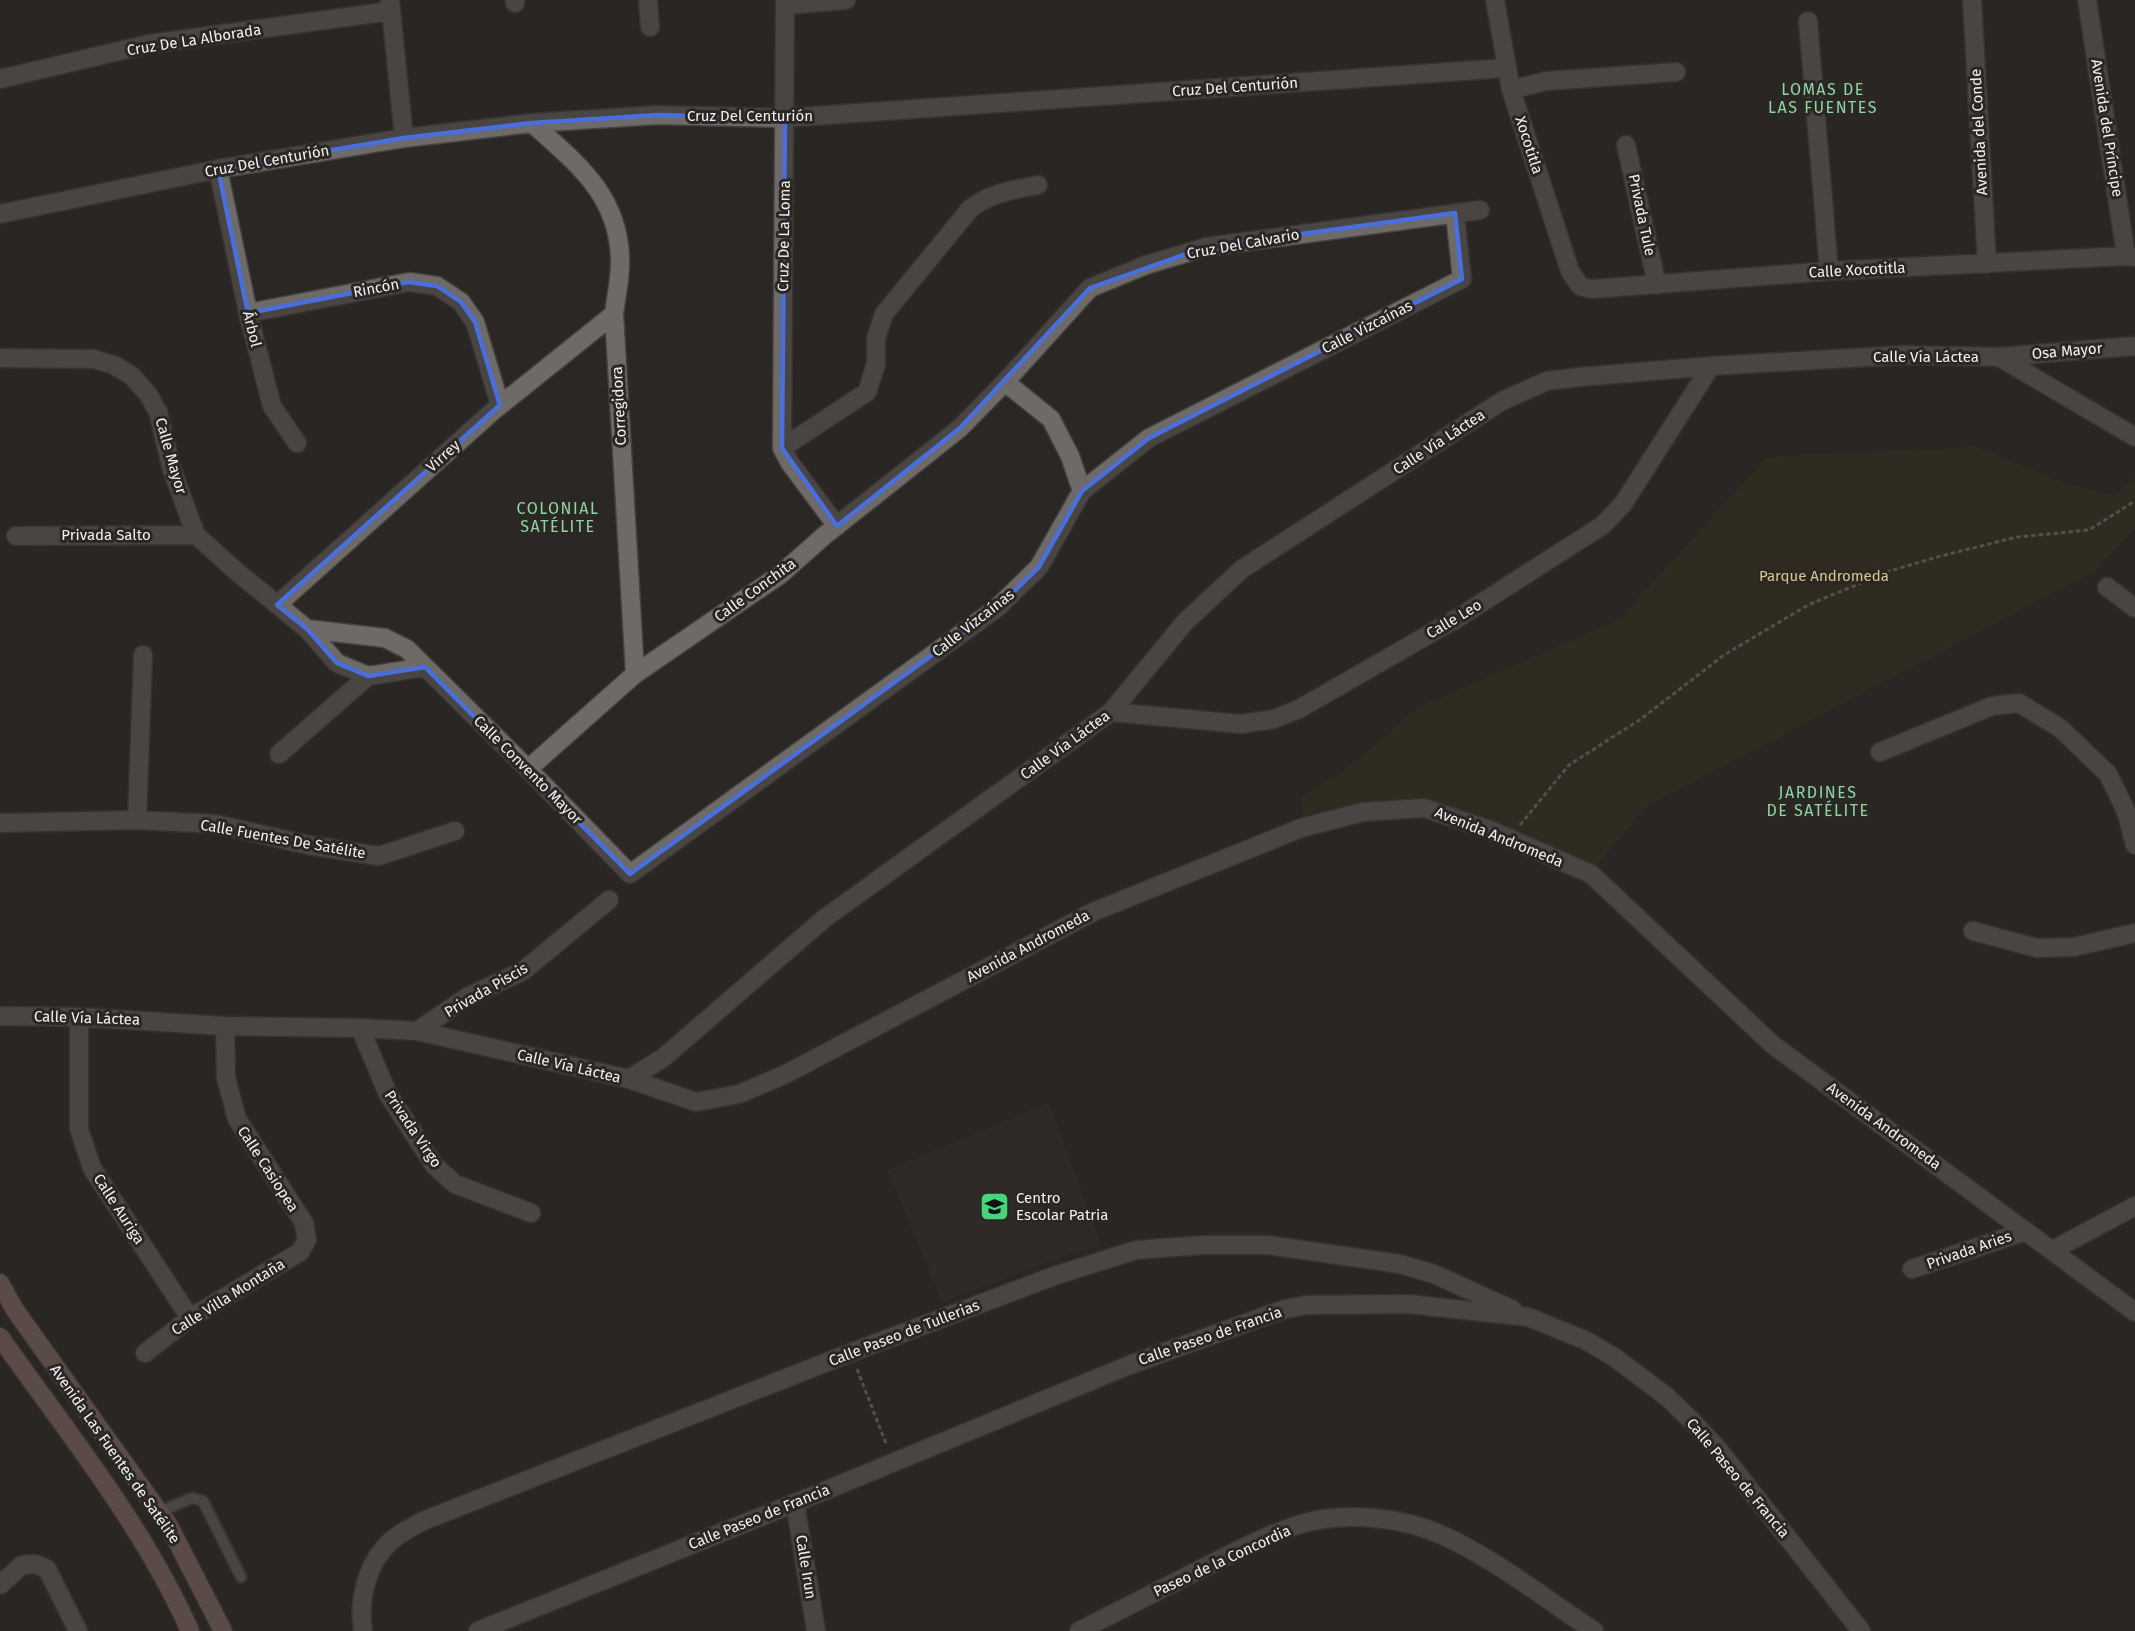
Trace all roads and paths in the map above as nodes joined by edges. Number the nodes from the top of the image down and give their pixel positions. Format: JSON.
{"nodes":[{"id":1,"x":648,"y":0,"type":"edge"},
{"id":2,"x":846,"y":0,"type":"edge"},
{"id":3,"x":1495,"y":0,"type":"edge"},
{"id":4,"x":1972,"y":0,"type":"edge"},
{"id":5,"x":2087,"y":0,"type":"edge"},
{"id":6,"x":785,"y":2,"type":"edge"},
{"id":7,"x":390,"y":6,"type":"edge"},
{"id":8,"x":1808,"y":21,"type":"dead end"},
{"id":9,"x":650,"y":27,"type":"dead end"},
{"id":10,"x":1506,"y":68,"type":"junction"},
{"id":11,"x":1676,"y":72,"type":"dead end"},
{"id":12,"x":0,"y":79,"type":"edge"},
{"id":13,"x":1511,"y":90,"type":"junction"},
{"id":14,"x":785,"y":118,"type":"junction"},
{"id":15,"x":532,"y":123,"type":"junction"},
{"id":16,"x":404,"y":138,"type":"junction"},
{"id":17,"x":1626,"y":145,"type":"dead end"},
{"id":18,"x":218,"y":169,"type":"junction"},
{"id":19,"x":1038,"y":185,"type":"dead end"},
{"id":20,"x":1480,"y":210,"type":"dead end"},
{"id":21,"x":1455,"y":213,"type":"junction"},
{"id":22,"x":0,"y":214,"type":"edge"},
{"id":23,"x":2131,"y":256,"type":"edge"},
{"id":24,"x":1987,"y":264,"type":"junction"},
{"id":25,"x":1829,"y":271,"type":"junction"},
{"id":26,"x":1657,"y":285,"type":"junction"},
{"id":27,"x":1580,"y":286,"type":"joint"},
{"id":28,"x":248,"y":313,"type":"junction"},
{"id":29,"x":614,"y":314,"type":"junction"},
{"id":30,"x":2135,"y":346,"type":"edge"},
{"id":31,"x":1999,"y":357,"type":"junction"},
{"id":32,"x":0,"y":358,"type":"edge"},
{"id":33,"x":1711,"y":366,"type":"junction"},
{"id":34,"x":1005,"y":382,"type":"junction"},
{"id":35,"x":500,"y":405,"type":"junction"},
{"id":36,"x":2135,"y":437,"type":"edge"},
{"id":37,"x":297,"y":443,"type":"dead end"},
{"id":38,"x":782,"y":448,"type":"junction"},
{"id":39,"x":1082,"y":491,"type":"junction"},
{"id":40,"x":2135,"y":501,"type":"edge"},
{"id":41,"x":837,"y":526,"type":"junction"},
{"id":42,"x":196,"y":535,"type":"junction"},
{"id":43,"x":16,"y":536,"type":"dead end"},
{"id":44,"x":2107,"y":587,"type":"dead end"},
{"id":45,"x":277,"y":605,"type":"junction"},
{"id":46,"x":2135,"y":608,"type":"edge"},
{"id":47,"x":307,"y":629,"type":"junction"},
{"id":48,"x":143,"y":655,"type":"dead end"},
{"id":49,"x":425,"y":667,"type":"junction"},
{"id":50,"x":635,"y":674,"type":"junction"},
{"id":51,"x":368,"y":676,"type":"junction"},
{"id":52,"x":1112,"y":712,"type":"junction"},
{"id":53,"x":1880,"y":752,"type":"dead end"},
{"id":54,"x":279,"y":753,"type":"dead end"},
{"id":55,"x":528,"y":768,"type":"junction"},
{"id":56,"x":137,"y":820,"type":"junction"},
{"id":57,"x":0,"y":823,"type":"edge"},
{"id":58,"x":455,"y":831,"type":"dead end"},
{"id":59,"x":1509,"y":839,"type":"junction"},
{"id":60,"x":2135,"y":845,"type":"edge"},
{"id":61,"x":630,"y":874,"type":"joint"},
{"id":62,"x":609,"y":900,"type":"dead end"},
{"id":63,"x":1973,"y":931,"type":"dead end"},
{"id":64,"x":2135,"y":933,"type":"edge"},
{"id":65,"x":0,"y":1016,"type":"edge"},
{"id":66,"x":79,"y":1017,"type":"junction"},
{"id":67,"x":225,"y":1026,"type":"junction"},
{"id":68,"x":360,"y":1028,"type":"junction"},
{"id":69,"x":417,"y":1031,"type":"junction"},
{"id":70,"x":629,"y":1079,"type":"junction"},
{"id":71,"x":2135,"y":1206,"type":"edge"},
{"id":72,"x":531,"y":1213,"type":"dead end"},
{"id":73,"x":2026,"y":1231,"type":"junction"},
{"id":74,"x":308,"y":1240,"type":"joint"},
{"id":75,"x":2053,"y":1250,"type":"junction"},
{"id":76,"x":1912,"y":1269,"type":"dead end"},
{"id":77,"x":0,"y":1283,"type":"edge"},
{"id":78,"x":2135,"y":1312,"type":"edge"},
{"id":79,"x":1528,"y":1317,"type":"junction"},
{"id":80,"x":190,"y":1318,"type":"junction"},
{"id":81,"x":0,"y":1337,"type":"edge"},
{"id":82,"x":145,"y":1353,"type":"dead end"},
{"id":83,"x":850,"y":1353,"type":"junction"},
{"id":84,"x":894,"y":1462,"type":"junction"},
{"id":85,"x":795,"y":1503,"type":"junction"},
{"id":86,"x":159,"y":1512,"type":"junction"},
{"id":87,"x":241,"y":1577,"type":"dead end"},
{"id":88,"x":0,"y":1585,"type":"edge"},
{"id":89,"x":78,"y":1631,"type":"edge"},
{"id":90,"x":190,"y":1631,"type":"edge"},
{"id":91,"x":223,"y":1631,"type":"edge"},
{"id":92,"x":363,"y":1631,"type":"edge"},
{"id":93,"x":478,"y":1631,"type":"edge"},
{"id":94,"x":816,"y":1631,"type":"edge"},
{"id":95,"x":1079,"y":1631,"type":"edge"},
{"id":96,"x":1594,"y":1631,"type":"edge"},
{"id":97,"x":1861,"y":1631,"type":"edge"}],
"edges":[{"from":1,"to":9,"type":"street"},
{"from":2,"to":6,"type":"street"},
{"from":3,"to":10,"type":"street","name":"Xocotitla"},
{"from":4,"to":24,"type":"street","name":"Avenida del Conde"},
{"from":5,"to":23,"type":"street","name":"Avenida del Príncipe"},
{"from":6,"to":14,"type":"street","name":"Cruz De La Loma"},
{"from":7,"to":12,"type":"street","name":"Cruz De La Alborada"},
{"from":7,"to":16,"type":"street"},
{"from":8,"to":25,"type":"street"},
{"from":10,"to":13,"type":"street","name":"Xocotitla"},
{"from":10,"to":14,"type":"street","name":"Cruz Del Centurión"},
{"from":11,"to":13,"type":"street"},
{"from":13,"to":27,"type":"street","name":"Xocotitla"},
{"from":14,"to":15,"type":"street","name":"Cruz Del Centurión"},
{"from":14,"to":38,"type":"street","name":"Cruz De La Loma"},
{"from":15,"to":16,"type":"street","name":"Cruz Del Centurión"},
{"from":15,"to":29,"type":"street","name":"Corregidora"},
{"from":16,"to":18,"type":"street","name":"Cruz Del Centurión"},
{"from":17,"to":26,"type":"street","name":"Privada Tule"},
{"from":18,"to":22,"type":"street","name":"Cruz Del Centurión"},
{"from":18,"to":28,"type":"street","name":"Árbol"},
{"from":19,"to":38,"type":"street"},
{"from":20,"to":21,"type":"street","name":"Cruz Del Calvario"},
{"from":21,"to":34,"type":"street","name":"Cruz Del Calvario"},
{"from":21,"to":39,"type":"street","name":"Calle Vizcaínas"},
{"from":23,"to":24,"type":"street","name":"Calle Xocotitla"},
{"from":24,"to":25,"type":"street","name":"Calle Xocotitla"},
{"from":25,"to":26,"type":"street","name":"Calle Xocotitla"},
{"from":26,"to":27,"type":"street","name":"Calle Xocotitla"},
{"from":28,"to":35,"type":"street","name":"Rincón"},
{"from":28,"to":37,"type":"street","name":"Árbol"},
{"from":29,"to":35,"type":"street","name":"Virrey"},
{"from":29,"to":50,"type":"street","name":"Corregidora"},
{"from":30,"to":31,"type":"street","name":"Osa Mayor"},
{"from":31,"to":33,"type":"street","name":"Calle Vía Láctea"},
{"from":31,"to":36,"type":"street","name":"Calle Vía Láctea"},
{"from":32,"to":42,"type":"street","name":"Calle Mayor"},
{"from":33,"to":52,"type":"street","name":"Calle Vía Láctea"},
{"from":33,"to":52,"type":"street","name":"Calle Leo"},
{"from":34,"to":39,"type":"street"},
{"from":34,"to":41,"type":"street","name":"Calle Conchita"},
{"from":35,"to":45,"type":"street","name":"Virrey"},
{"from":38,"to":41,"type":"street"},
{"from":39,"to":61,"type":"street","name":"Calle Vizcaínas"},
{"from":40,"to":59,"type":"path"},
{"from":41,"to":50,"type":"street","name":"Calle Conchita"},
{"from":42,"to":43,"type":"street","name":"Privada Salto"},
{"from":42,"to":45,"type":"street"},
{"from":44,"to":46,"type":"street"},
{"from":45,"to":47,"type":"street"},
{"from":47,"to":49,"type":"street","name":"Calle Convento Mayor"},
{"from":47,"to":51,"type":"street"},
{"from":48,"to":56,"type":"street"},
{"from":49,"to":51,"type":"street"},
{"from":49,"to":55,"type":"street","name":"Calle Convento Mayor"},
{"from":50,"to":55,"type":"street","name":"Calle Conchita"},
{"from":51,"to":54,"type":"street"},
{"from":52,"to":70,"type":"street","name":"Calle Vía Láctea"},
{"from":53,"to":60,"type":"street"},
{"from":55,"to":61,"type":"street","name":"Calle Convento Mayor"},
{"from":56,"to":57,"type":"street","name":"Calle Fuentes De Satélite"},
{"from":56,"to":58,"type":"street","name":"Calle Fuentes De Satélite"},
{"from":59,"to":70,"type":"street","name":"Avenida Andromeda"},
{"from":59,"to":73,"type":"street","name":"Avenida Andromeda"},
{"from":62,"to":69,"type":"street","name":"Privada Piscis"},
{"from":63,"to":64,"type":"street"},
{"from":65,"to":66,"type":"street","name":"Calle Vía Láctea"},
{"from":66,"to":67,"type":"street","name":"Calle Vía Láctea"},
{"from":66,"to":80,"type":"street","name":"Calle Auriga"},
{"from":67,"to":68,"type":"street","name":"Calle Vía Láctea"},
{"from":67,"to":74,"type":"street","name":"Calle Casiopea"},
{"from":68,"to":69,"type":"street","name":"Calle Vía Láctea"},
{"from":68,"to":72,"type":"street","name":"Privada Virgo"},
{"from":69,"to":70,"type":"street","name":"Calle Vía Láctea"},
{"from":71,"to":75,"type":"street"},
{"from":73,"to":75,"type":"street","name":"Avenida Andromeda"},
{"from":73,"to":76,"type":"street","name":"Privada Aries"},
{"from":74,"to":80,"type":"street","name":"Calle Villa Montaña"},
{"from":75,"to":78,"type":"street","name":"Avenida Andromeda"},
{"from":77,"to":86,"type":"main road","name":"Avenida Las Fuentes de Satélite"},
{"from":79,"to":83,"type":"street","name":"Calle Paseo de Tullerias"},
{"from":79,"to":84,"type":"street","name":"Calle Paseo de Francia"},
{"from":79,"to":97,"type":"street","name":"Calle Paseo de Francia"},
{"from":80,"to":82,"type":"street","name":"Calle Villa Montaña"},
{"from":81,"to":90,"type":"main road","name":"Avenida Las Fuentes de Satélite"},
{"from":83,"to":84,"type":"path"},
{"from":83,"to":92,"type":"street","name":"Calle Paseo de Tullerias"},
{"from":84,"to":85,"type":"street","name":"Calle Paseo de Francia"},
{"from":85,"to":93,"type":"street","name":"Calle Paseo de Francia"},
{"from":85,"to":94,"type":"street","name":"Calle Irun"},
{"from":86,"to":87,"type":"lane"},
{"from":86,"to":91,"type":"main road","name":"Avenida Las Fuentes de Satélite"},
{"from":88,"to":89,"type":"street"},
{"from":95,"to":96,"type":"street","name":"Paseo de la Concordia"}]}
